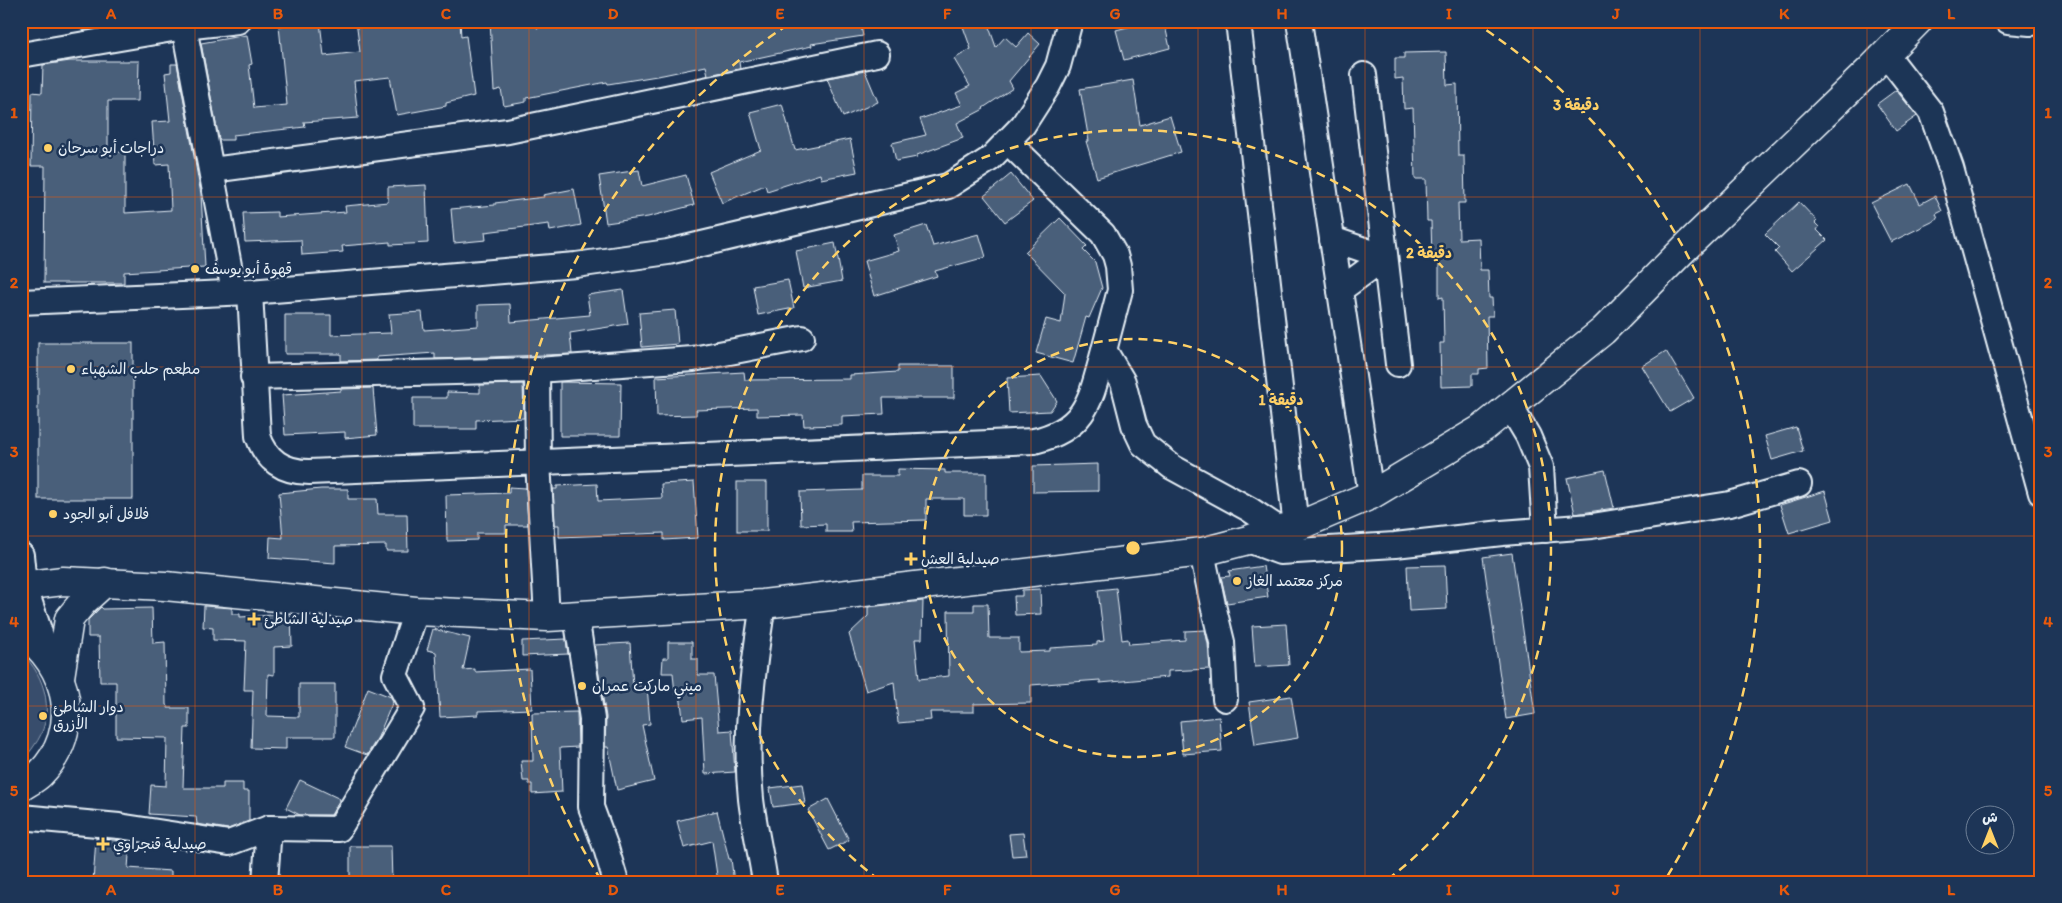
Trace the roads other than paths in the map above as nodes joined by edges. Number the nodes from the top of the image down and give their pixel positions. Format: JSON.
{"nodes":[{"id":1,"x":238,"y":21,"type":"edge"},
{"id":2,"x":1070,"y":21,"type":"edge"},
{"id":3,"x":1238,"y":21,"type":"edge"},
{"id":4,"x":1299,"y":21,"type":"edge"},
{"id":5,"x":2008,"y":21,"type":"edge"},
{"id":6,"x":2041,"y":22,"type":"edge"},
{"id":7,"x":1909,"y":25,"type":"edge"},
{"id":8,"x":184,"y":27,"type":"junction"},
{"id":9,"x":877,"y":54,"type":"dead end"},
{"id":10,"x":1886,"y":54,"type":"junction"},
{"id":11,"x":21,"y":55,"type":"edge"},
{"id":12,"x":1364,"y":75,"type":"dead end"},
{"id":13,"x":1008,"y":142,"type":"junction"},
{"id":14,"x":212,"y":170,"type":"junction"},
{"id":15,"x":1332,"y":239,"type":"junction"},
{"id":16,"x":1385,"y":257,"type":"junction"},
{"id":17,"x":1340,"y":290,"type":"junction"},
{"id":18,"x":242,"y":292,"type":"junction"},
{"id":19,"x":21,"y":302,"type":"edge"},
{"id":20,"x":802,"y":338,"type":"dead end"},
{"id":21,"x":1104,"y":350,"type":"junction"},
{"id":22,"x":1398,"y":364,"type":"dead end"},
{"id":23,"x":537,"y":370,"type":"junction"},
{"id":24,"x":253,"y":377,"type":"junction"},
{"id":25,"x":1510,"y":406,"type":"junction"},
{"id":26,"x":2035,"y":452,"type":"edge"},
{"id":27,"x":538,"y":462,"type":"junction"},
{"id":28,"x":1800,"y":484,"type":"dead end"},
{"id":29,"x":2041,"y":494,"type":"edge"},
{"id":30,"x":1371,"y":495,"type":"junction"},
{"id":31,"x":1288,"y":528,"type":"junction"},
{"id":32,"x":1545,"y":530,"type":"junction"},
{"id":33,"x":1248,"y":540,"type":"junction"},
{"id":34,"x":1202,"y":552,"type":"junction"},
{"id":35,"x":21,"y":555,"type":"edge"},
{"id":36,"x":104,"y":582,"type":"junction"},
{"id":37,"x":22,"y":585,"type":"edge"},
{"id":38,"x":763,"y":604,"type":"junction"},
{"id":39,"x":416,"y":611,"type":"junction"},
{"id":40,"x":576,"y":616,"type":"junction"},
{"id":41,"x":547,"y":618,"type":"junction"},
{"id":42,"x":21,"y":633,"type":"edge"},
{"id":43,"x":54,"y":667,"type":"junction"},
{"id":44,"x":1225,"y":699,"type":"dead end"},
{"id":45,"x":31,"y":781,"type":"edge"},
{"id":46,"x":21,"y":811,"type":"edge"},
{"id":47,"x":21,"y":817,"type":"edge"},
{"id":48,"x":269,"y":828,"type":"junction"},
{"id":49,"x":265,"y":882,"type":"edge"},
{"id":50,"x":616,"y":882,"type":"edge"},
{"id":51,"x":765,"y":882,"type":"edge"}],
"edges":[{"from":1,"to":8,"type":"street"},
{"from":2,"to":13,"type":"street"},
{"from":3,"to":31,"type":"street"},
{"from":4,"to":15,"type":"street"},
{"from":5,"to":6,"type":"street"},
{"from":7,"to":10,"type":"main road"},
{"from":8,"to":11,"type":"street"},
{"from":8,"to":14,"type":"street"},
{"from":9,"to":14,"type":"street"},
{"from":10,"to":25,"type":"main road"},
{"from":10,"to":26,"type":"street"},
{"from":12,"to":16,"type":"street"},
{"from":13,"to":18,"type":"street"},
{"from":13,"to":21,"type":"street"},
{"from":14,"to":18,"type":"street"},
{"from":15,"to":16,"type":"street"},
{"from":15,"to":17,"type":"street"},
{"from":16,"to":17,"type":"street"},
{"from":16,"to":22,"type":"street"},
{"from":17,"to":30,"type":"street"},
{"from":18,"to":19,"type":"street"},
{"from":18,"to":24,"type":"street"},
{"from":20,"to":23,"type":"street"},
{"from":21,"to":27,"type":"street"},
{"from":21,"to":31,"type":"street"},
{"from":23,"to":24,"type":"street"},
{"from":23,"to":27,"type":"street"},
{"from":24,"to":27,"type":"street"},
{"from":25,"to":30,"type":"main road"},
{"from":25,"to":32,"type":"street"},
{"from":26,"to":29,"type":"street"},
{"from":27,"to":41,"type":"street"},
{"from":28,"to":32,"type":"street"},
{"from":30,"to":31,"type":"main road"},
{"from":31,"to":33,"type":"main road"},
{"from":32,"to":33,"type":"street"},
{"from":33,"to":34,"type":"main road"},
{"from":34,"to":38,"type":"main road"},
{"from":34,"to":44,"type":"street"},
{"from":35,"to":37,"type":"street"},
{"from":36,"to":37,"type":"main road"},
{"from":36,"to":39,"type":"main road"},
{"from":36,"to":43,"type":"main road"},
{"from":37,"to":43,"type":"street"},
{"from":38,"to":40,"type":"main road"},
{"from":38,"to":51,"type":"street"},
{"from":39,"to":41,"type":"main road"},
{"from":39,"to":48,"type":"street"},
{"from":40,"to":41,"type":"main road"},
{"from":40,"to":50,"type":"street"},
{"from":42,"to":43,"type":"main road"},
{"from":43,"to":45,"type":"main road"},
{"from":45,"to":46,"type":"main road"},
{"from":47,"to":48,"type":"street"},
{"from":48,"to":49,"type":"street"}]}
